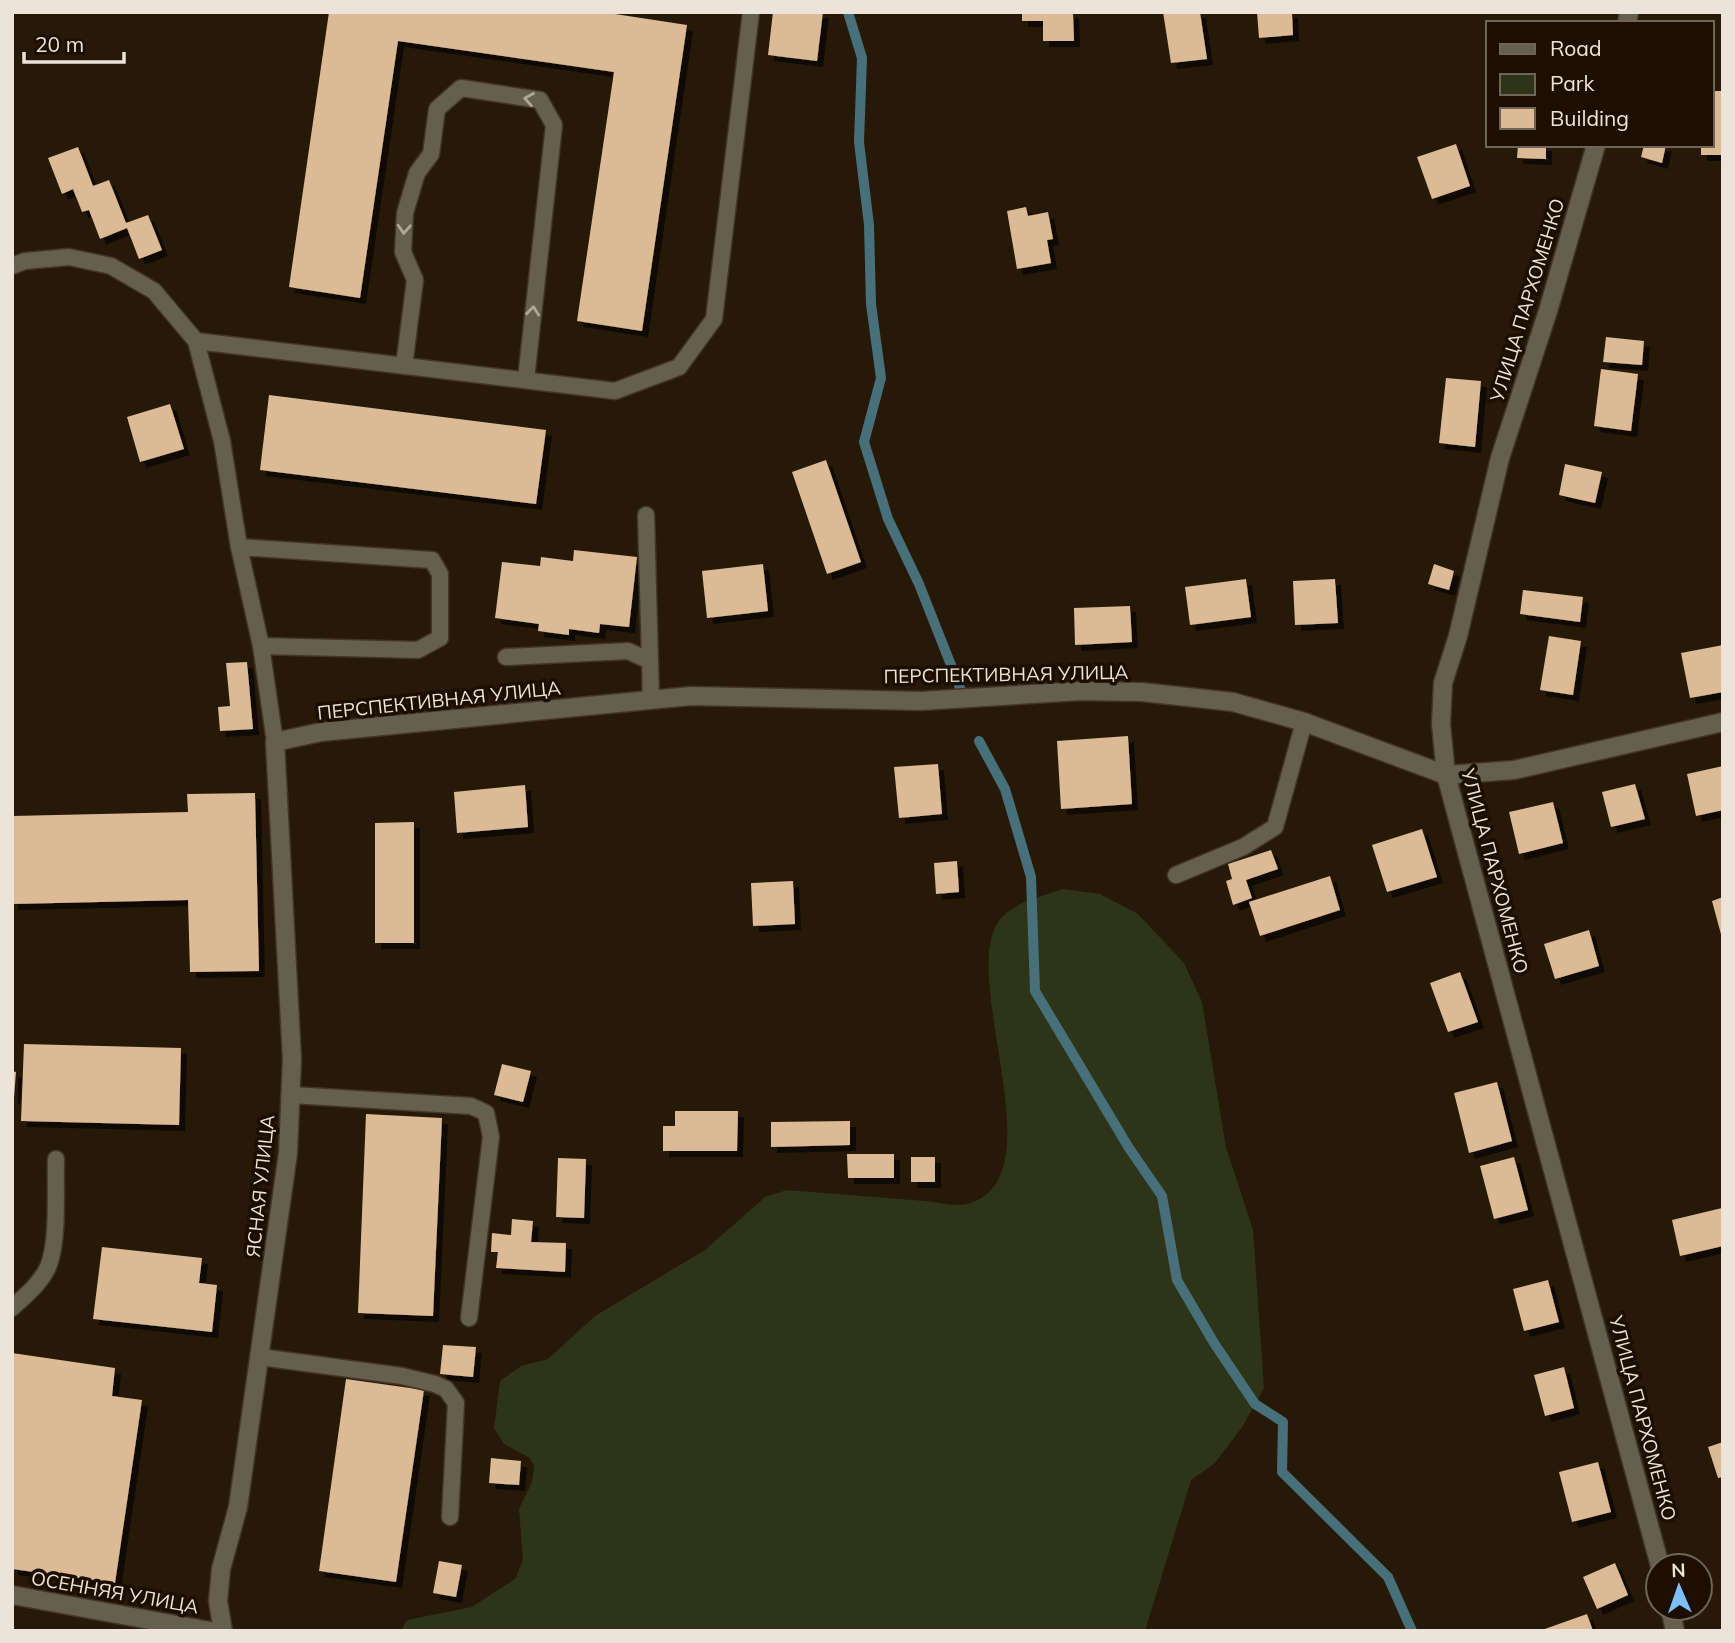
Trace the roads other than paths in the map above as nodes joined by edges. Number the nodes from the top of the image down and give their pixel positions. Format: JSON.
{"nodes":[{"id":1,"x":751,"y":12,"type":"edge"},
{"id":2,"x":1595,"y":147,"type":"edge"},
{"id":3,"x":12,"y":266,"type":"edge"},
{"id":4,"x":196,"y":341,"type":"junction"},
{"id":5,"x":404,"y":366,"type":"junction"},
{"id":6,"x":526,"y":379,"type":"junction"},
{"id":7,"x":646,"y":515,"type":"dead end"},
{"id":8,"x":239,"y":547,"type":"junction"},
{"id":9,"x":261,"y":646,"type":"junction"},
{"id":10,"x":506,"y":657,"type":"dead end"},
{"id":11,"x":650,"y":661,"type":"junction"},
{"id":12,"x":651,"y":699,"type":"junction"},
{"id":13,"x":1304,"y":722,"type":"junction"},
{"id":14,"x":1723,"y":722,"type":"edge"},
{"id":15,"x":275,"y":742,"type":"junction"},
{"id":16,"x":1446,"y":775,"type":"junction"},
{"id":17,"x":1176,"y":875,"type":"dead end"},
{"id":18,"x":291,"y":1095,"type":"junction"},
{"id":19,"x":56,"y":1159,"type":"dead end"},
{"id":20,"x":12,"y":1308,"type":"edge"},
{"id":21,"x":469,"y":1318,"type":"dead end"},
{"id":22,"x":260,"y":1357,"type":"junction"},
{"id":23,"x":450,"y":1517,"type":"dead end"},
{"id":24,"x":1656,"y":1552,"type":"edge"},
{"id":25,"x":12,"y":1595,"type":"edge"},
{"id":26,"x":209,"y":1631,"type":"edge"},
{"id":27,"x":223,"y":1631,"type":"edge"}],
"edges":[{"from":1,"to":6,"type":"lane"},
{"from":2,"to":16,"type":"street","name":"УЛИЦА ПАРХОМЕНКО"},
{"from":3,"to":4,"type":"lane"},
{"from":4,"to":5,"type":"lane"},
{"from":4,"to":8,"type":"lane"},
{"from":5,"to":6,"type":"lane"},
{"from":6,"to":5,"type":"lane","one_way":true},
{"from":7,"to":11,"type":"lane"},
{"from":8,"to":9,"type":"lane"},
{"from":8,"to":9,"type":"lane"},
{"from":9,"to":15,"type":"lane"},
{"from":10,"to":11,"type":"lane"},
{"from":11,"to":12,"type":"lane"},
{"from":12,"to":13,"type":"street","name":"ПЕРСПЕКТИВНАЯ УЛИЦА"},
{"from":12,"to":15,"type":"street","name":"ПЕРСПЕКТИВНАЯ УЛИЦА"},
{"from":13,"to":16,"type":"street","name":"ПЕРСПЕКТИВНАЯ УЛИЦА"},
{"from":13,"to":17,"type":"lane"},
{"from":14,"to":16,"type":"street","name":"ПЕРСПЕКТИВНАЯ УЛИЦА"},
{"from":15,"to":18,"type":"street","name":"ЯСНАЯ УЛИЦА"},
{"from":16,"to":24,"type":"street","name":"УЛИЦА ПАРХОМЕНКО"},
{"from":18,"to":21,"type":"lane"},
{"from":18,"to":22,"type":"street","name":"ЯСНАЯ УЛИЦА"},
{"from":19,"to":20,"type":"lane"},
{"from":22,"to":23,"type":"lane"},
{"from":22,"to":27,"type":"street","name":"ЯСНАЯ УЛИЦА"},
{"from":25,"to":26,"type":"street","name":"ОСЕННЯЯ УЛИЦА"}]}
